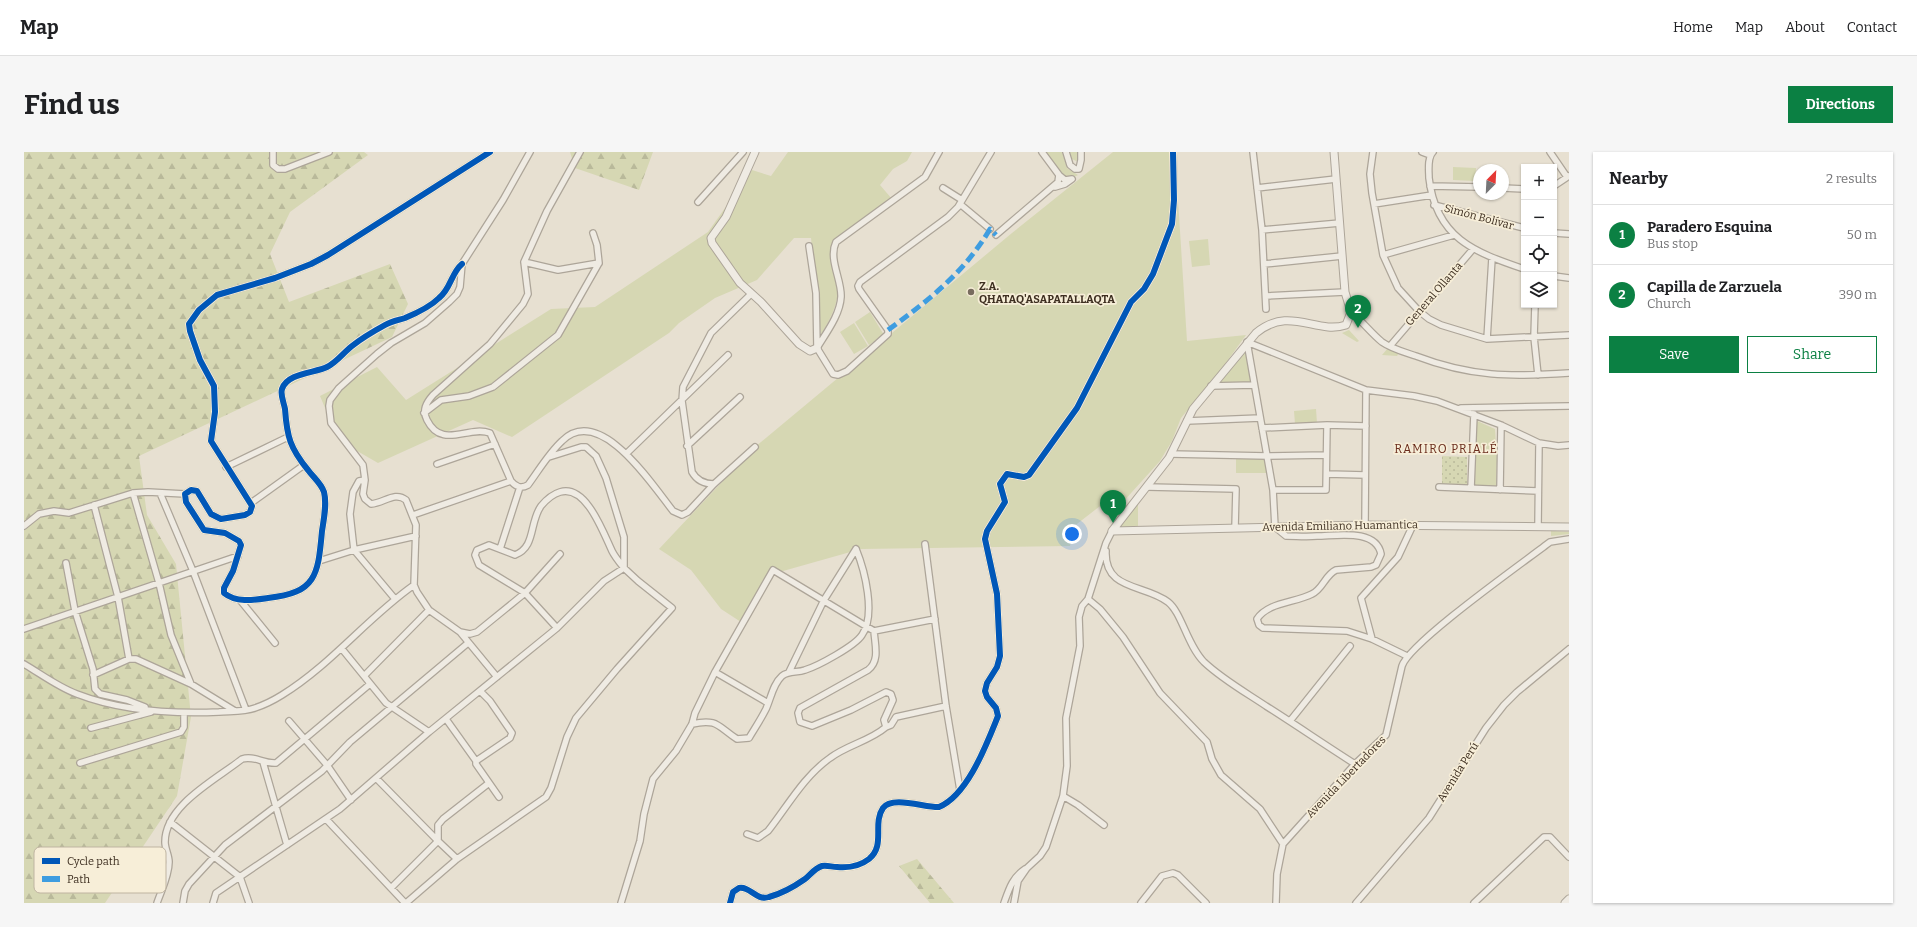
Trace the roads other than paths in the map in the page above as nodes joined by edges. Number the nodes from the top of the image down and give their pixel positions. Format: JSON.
{"nodes":[{"id":1,"x":273,"y":152,"type":"edge"},
{"id":2,"x":329,"y":152,"type":"edge"},
{"id":3,"x":490,"y":152,"type":"edge"},
{"id":4,"x":530,"y":152,"type":"edge"},
{"id":5,"x":580,"y":152,"type":"edge"},
{"id":6,"x":743,"y":152,"type":"edge"},
{"id":7,"x":755,"y":152,"type":"edge"},
{"id":8,"x":939,"y":152,"type":"edge"},
{"id":9,"x":991,"y":152,"type":"edge"},
{"id":10,"x":1042,"y":152,"type":"edge"},
{"id":11,"x":1066,"y":152,"type":"edge"},
{"id":12,"x":1081,"y":152,"type":"edge"},
{"id":13,"x":1173,"y":152,"type":"edge"},
{"id":14,"x":1253,"y":152,"type":"edge"},
{"id":15,"x":1334,"y":152,"type":"edge"},
{"id":16,"x":1372,"y":152,"type":"edge"},
{"id":17,"x":1422,"y":152,"type":"edge"},
{"id":18,"x":1550,"y":152,"type":"edge"},
{"id":19,"x":1431,"y":153,"type":"edge"},
{"id":20,"x":1058,"y":175,"type":"junction"},
{"id":21,"x":1568,"y":176,"type":"edge"},
{"id":22,"x":1336,"y":179,"type":"junction"},
{"id":23,"x":1557,"y":184,"type":"edge"},
{"id":24,"x":1430,"y":186,"type":"junction"},
{"id":25,"x":1054,"y":187,"type":"junction"},
{"id":26,"x":1473,"y":187,"type":"edge"},
{"id":27,"x":943,"y":188,"type":"dead end"},
{"id":28,"x":1257,"y":188,"type":"junction"},
{"id":29,"x":1509,"y":188,"type":"edge"},
{"id":30,"x":1521,"y":188,"type":"edge"},
{"id":31,"x":1432,"y":195,"type":"junction"},
{"id":32,"x":698,"y":202,"type":"dead end"},
{"id":33,"x":961,"y":202,"type":"junction"},
{"id":34,"x":1374,"y":204,"type":"junction"},
{"id":35,"x":1434,"y":205,"type":"junction"},
{"id":36,"x":1340,"y":223,"type":"junction"},
{"id":37,"x":1521,"y":227,"type":"edge"},
{"id":38,"x":990,"y":229,"type":"dead end"},
{"id":39,"x":1262,"y":230,"type":"junction"},
{"id":40,"x":592,"y":233,"type":"dead end"},
{"id":41,"x":1557,"y":233,"type":"edge"},
{"id":42,"x":1569,"y":234,"type":"edge"},
{"id":43,"x":996,"y":235,"type":"dead end"},
{"id":44,"x":1454,"y":235,"type":"junction"},
{"id":45,"x":809,"y":246,"type":"dead end"},
{"id":46,"x":1473,"y":249,"type":"junction"},
{"id":47,"x":1383,"y":254,"type":"junction"},
{"id":48,"x":1342,"y":256,"type":"junction"},
{"id":49,"x":1492,"y":258,"type":"junction"},
{"id":50,"x":524,"y":262,"type":"junction"},
{"id":51,"x":600,"y":263,"type":"junction"},
{"id":52,"x":462,"y":264,"type":"junction"},
{"id":53,"x":1264,"y":264,"type":"junction"},
{"id":54,"x":1521,"y":267,"type":"edge"},
{"id":55,"x":1557,"y":276,"type":"edge"},
{"id":56,"x":1569,"y":278,"type":"edge"},
{"id":57,"x":1345,"y":292,"type":"junction"},
{"id":58,"x":751,"y":294,"type":"junction"},
{"id":59,"x":1266,"y":296,"type":"junction"},
{"id":60,"x":1535,"y":308,"type":"edge"},
{"id":61,"x":1266,"y":309,"type":"dead end"},
{"id":62,"x":1419,"y":311,"type":"junction"},
{"id":63,"x":1351,"y":312,"type":"junction"},
{"id":64,"x":1569,"y":335,"type":"edge"},
{"id":65,"x":1534,"y":337,"type":"junction"},
{"id":66,"x":1487,"y":339,"type":"junction"},
{"id":67,"x":1247,"y":342,"type":"junction"},
{"id":68,"x":1390,"y":346,"type":"junction"},
{"id":69,"x":817,"y":348,"type":"junction"},
{"id":70,"x":728,"y":355,"type":"dead end"},
{"id":71,"x":1569,"y":373,"type":"edge"},
{"id":72,"x":1538,"y":375,"type":"junction"},
{"id":73,"x":1254,"y":385,"type":"junction"},
{"id":74,"x":1211,"y":386,"type":"junction"},
{"id":75,"x":1366,"y":390,"type":"junction"},
{"id":76,"x":740,"y":397,"type":"dead end"},
{"id":77,"x":682,"y":400,"type":"junction"},
{"id":78,"x":1569,"y":406,"type":"edge"},
{"id":79,"x":1458,"y":408,"type":"junction"},
{"id":80,"x":424,"y":413,"type":"junction"},
{"id":81,"x":1474,"y":414,"type":"junction"},
{"id":82,"x":1260,"y":418,"type":"junction"},
{"id":83,"x":1187,"y":420,"type":"junction"},
{"id":84,"x":1327,"y":425,"type":"junction"},
{"id":85,"x":1501,"y":425,"type":"junction"},
{"id":86,"x":1366,"y":426,"type":"junction"},
{"id":87,"x":1262,"y":428,"type":"junction"},
{"id":88,"x":288,"y":437,"type":"junction"},
{"id":89,"x":1539,"y":443,"type":"junction"},
{"id":90,"x":495,"y":444,"type":"junction"},
{"id":91,"x":1569,"y":445,"type":"edge"},
{"id":92,"x":687,"y":446,"type":"junction"},
{"id":93,"x":755,"y":447,"type":"dead end"},
{"id":94,"x":627,"y":453,"type":"junction"},
{"id":95,"x":1171,"y":454,"type":"junction"},
{"id":96,"x":1326,"y":455,"type":"junction"},
{"id":97,"x":1267,"y":456,"type":"junction"},
{"id":98,"x":549,"y":457,"type":"junction"},
{"id":99,"x":437,"y":464,"type":"dead end"},
{"id":100,"x":304,"y":465,"type":"junction"},
{"id":101,"x":226,"y":467,"type":"junction"},
{"id":102,"x":1327,"y":474,"type":"junction"},
{"id":103,"x":1365,"y":475,"type":"junction"},
{"id":104,"x":365,"y":480,"type":"junction"},
{"id":105,"x":511,"y":481,"type":"junction"},
{"id":106,"x":714,"y":484,"type":"junction"},
{"id":107,"x":1439,"y":486,"type":"dead end"},
{"id":108,"x":520,"y":487,"type":"junction"},
{"id":109,"x":1148,"y":487,"type":"junction"},
{"id":110,"x":1471,"y":488,"type":"junction"},
{"id":111,"x":1272,"y":490,"type":"junction"},
{"id":112,"x":1500,"y":490,"type":"junction"},
{"id":113,"x":1538,"y":491,"type":"junction"},
{"id":114,"x":133,"y":493,"type":"junction"},
{"id":115,"x":160,"y":493,"type":"junction"},
{"id":116,"x":186,"y":494,"type":"junction"},
{"id":117,"x":251,"y":503,"type":"junction"},
{"id":118,"x":94,"y":505,"type":"junction"},
{"id":119,"x":413,"y":515,"type":"junction"},
{"id":120,"x":1365,"y":525,"type":"junction"},
{"id":121,"x":1413,"y":525,"type":"junction"},
{"id":122,"x":24,"y":526,"type":"edge"},
{"id":123,"x":1538,"y":526,"type":"junction"},
{"id":124,"x":1275,"y":527,"type":"junction"},
{"id":125,"x":1569,"y":527,"type":"edge"},
{"id":126,"x":1235,"y":528,"type":"junction"},
{"id":127,"x":1112,"y":531,"type":"junction"},
{"id":128,"x":416,"y":536,"type":"junction"},
{"id":129,"x":1569,"y":538,"type":"edge"},
{"id":130,"x":1106,"y":543,"type":"junction"},
{"id":131,"x":925,"y":544,"type":"dead end"},
{"id":132,"x":500,"y":549,"type":"junction"},
{"id":133,"x":354,"y":550,"type":"junction"},
{"id":134,"x":560,"y":554,"type":"dead end"},
{"id":135,"x":238,"y":556,"type":"junction"},
{"id":136,"x":319,"y":561,"type":"junction"},
{"id":137,"x":66,"y":563,"type":"dead end"},
{"id":138,"x":624,"y":568,"type":"junction"},
{"id":139,"x":193,"y":571,"type":"junction"},
{"id":140,"x":159,"y":583,"type":"junction"},
{"id":141,"x":414,"y":585,"type":"junction"},
{"id":142,"x":525,"y":593,"type":"junction"},
{"id":143,"x":118,"y":597,"type":"junction"},
{"id":144,"x":395,"y":598,"type":"junction"},
{"id":145,"x":1088,"y":599,"type":"junction"},
{"id":146,"x":240,"y":600,"type":"junction"},
{"id":147,"x":824,"y":600,"type":"junction"},
{"id":148,"x":429,"y":610,"type":"junction"},
{"id":149,"x":76,"y":611,"type":"junction"},
{"id":150,"x":935,"y":619,"type":"junction"},
{"id":151,"x":867,"y":626,"type":"junction"},
{"id":152,"x":557,"y":628,"type":"junction"},
{"id":153,"x":24,"y":629,"type":"edge"},
{"id":154,"x":874,"y":631,"type":"junction"},
{"id":155,"x":460,"y":632,"type":"junction"},
{"id":156,"x":1372,"y":639,"type":"junction"},
{"id":157,"x":275,"y":643,"type":"dead end"},
{"id":158,"x":468,"y":643,"type":"junction"},
{"id":159,"x":1350,"y":646,"type":"dead end"},
{"id":160,"x":342,"y":649,"type":"junction"},
{"id":161,"x":1569,"y":649,"type":"edge"},
{"id":162,"x":1407,"y":656,"type":"junction"},
{"id":163,"x":129,"y":659,"type":"junction"},
{"id":164,"x":24,"y":664,"type":"edge"},
{"id":165,"x":715,"y":672,"type":"junction"},
{"id":166,"x":789,"y":672,"type":"junction"},
{"id":167,"x":93,"y":675,"type":"junction"},
{"id":168,"x":365,"y":675,"type":"junction"},
{"id":169,"x":497,"y":677,"type":"junction"},
{"id":170,"x":191,"y":684,"type":"junction"},
{"id":171,"x":370,"y":684,"type":"junction"},
{"id":172,"x":480,"y":691,"type":"junction"},
{"id":173,"x":768,"y":703,"type":"junction"},
{"id":174,"x":946,"y":706,"type":"junction"},
{"id":175,"x":392,"y":708,"type":"junction"},
{"id":176,"x":246,"y":710,"type":"junction"},
{"id":177,"x":154,"y":711,"type":"junction"},
{"id":178,"x":235,"y":711,"type":"junction"},
{"id":179,"x":184,"y":714,"type":"junction"},
{"id":180,"x":446,"y":719,"type":"junction"},
{"id":181,"x":289,"y":721,"type":"dead end"},
{"id":182,"x":1290,"y":721,"type":"junction"},
{"id":183,"x":692,"y":724,"type":"junction"},
{"id":184,"x":886,"y":727,"type":"junction"},
{"id":185,"x":91,"y":728,"type":"dead end"},
{"id":186,"x":429,"y":732,"type":"junction"},
{"id":187,"x":304,"y":739,"type":"junction"},
{"id":188,"x":476,"y":761,"type":"junction"},
{"id":189,"x":262,"y":762,"type":"junction"},
{"id":190,"x":80,"y":763,"type":"dead end"},
{"id":191,"x":1355,"y":764,"type":"junction"},
{"id":192,"x":327,"y":765,"type":"junction"},
{"id":193,"x":376,"y":778,"type":"junction"},
{"id":194,"x":489,"y":783,"type":"junction"},
{"id":195,"x":960,"y":790,"type":"junction"},
{"id":196,"x":1063,"y":796,"type":"junction"},
{"id":197,"x":499,"y":797,"type":"dead end"},
{"id":198,"x":352,"y":800,"type":"junction"},
{"id":199,"x":276,"y":805,"type":"junction"},
{"id":200,"x":326,"y":819,"type":"junction"},
{"id":201,"x":170,"y":822,"type":"junction"},
{"id":202,"x":1104,"y":825,"type":"dead end"},
{"id":203,"x":747,"y":834,"type":"dead end"},
{"id":204,"x":438,"y":841,"type":"junction"},
{"id":205,"x":1283,"y":844,"type":"junction"},
{"id":206,"x":287,"y":845,"type":"junction"},
{"id":207,"x":166,"y":847,"type":"edge"},
{"id":208,"x":166,"y":847,"type":"edge"},
{"id":209,"x":214,"y":856,"type":"junction"},
{"id":210,"x":1569,"y":857,"type":"edge"},
{"id":211,"x":458,"y":859,"type":"junction"},
{"id":212,"x":1027,"y":868,"type":"junction"},
{"id":213,"x":240,"y":877,"type":"junction"},
{"id":214,"x":166,"y":879,"type":"edge"},
{"id":215,"x":391,"y":888,"type":"junction"},
{"id":216,"x":161,"y":893,"type":"edge"},
{"id":217,"x":1569,"y":899,"type":"edge"},
{"id":218,"x":157,"y":903,"type":"edge"},
{"id":219,"x":184,"y":903,"type":"edge"},
{"id":220,"x":214,"y":903,"type":"edge"},
{"id":221,"x":249,"y":903,"type":"edge"},
{"id":222,"x":405,"y":903,"type":"edge"},
{"id":223,"x":621,"y":903,"type":"edge"},
{"id":224,"x":730,"y":903,"type":"edge"},
{"id":225,"x":1004,"y":903,"type":"edge"},
{"id":226,"x":1014,"y":903,"type":"edge"},
{"id":227,"x":1141,"y":903,"type":"edge"},
{"id":228,"x":1206,"y":903,"type":"edge"},
{"id":229,"x":1276,"y":903,"type":"edge"},
{"id":230,"x":1356,"y":903,"type":"edge"},
{"id":231,"x":1474,"y":903,"type":"edge"},
{"id":232,"x":1565,"y":903,"type":"edge"}],
"edges":[{"from":1,"to":2,"type":"street"},
{"from":3,"to":101,"type":"street"},
{"from":4,"to":52,"type":"street"},
{"from":5,"to":50,"type":"street"},
{"from":6,"to":32,"type":"street"},
{"from":7,"to":58,"type":"street"},
{"from":8,"to":69,"type":"street"},
{"from":9,"to":33,"type":"street"},
{"from":10,"to":20,"type":"street"},
{"from":11,"to":12,"type":"street"},
{"from":13,"to":195,"type":"street"},
{"from":14,"to":28,"type":"street"},
{"from":15,"to":22,"type":"street"},
{"from":16,"to":34,"type":"street"},
{"from":17,"to":19,"type":"street"},
{"from":18,"to":21,"type":"street"},
{"from":19,"to":24,"type":"street"},
{"from":20,"to":25,"type":"street"},
{"from":20,"to":25,"type":"street"},
{"from":21,"to":23,"type":"street"},
{"from":22,"to":28,"type":"street"},
{"from":22,"to":36,"type":"street"},
{"from":24,"to":26,"type":"street"},
{"from":24,"to":31,"type":"street"},
{"from":25,"to":43,"type":"street"},
{"from":27,"to":33,"type":"street"},
{"from":28,"to":39,"type":"street"},
{"from":29,"to":30,"type":"street"},
{"from":31,"to":34,"type":"street"},
{"from":31,"to":35,"type":"street"},
{"from":33,"to":38,"type":"street"},
{"from":33,"to":69,"type":"street"},
{"from":34,"to":47,"type":"street"},
{"from":35,"to":37,"type":"street","name":"Simón Bolívar"},
{"from":35,"to":44,"type":"street"},
{"from":36,"to":39,"type":"street"},
{"from":36,"to":48,"type":"street"},
{"from":39,"to":53,"type":"street"},
{"from":40,"to":51,"type":"street"},
{"from":41,"to":42,"type":"street"},
{"from":44,"to":46,"type":"street"},
{"from":44,"to":47,"type":"street"},
{"from":45,"to":69,"type":"street"},
{"from":46,"to":49,"type":"street"},
{"from":46,"to":62,"type":"street","name":"General Ollanta"},
{"from":47,"to":62,"type":"street"},
{"from":48,"to":53,"type":"street"},
{"from":48,"to":57,"type":"street"},
{"from":49,"to":54,"type":"street"},
{"from":49,"to":66,"type":"street"},
{"from":50,"to":51,"type":"street"},
{"from":50,"to":80,"type":"street"},
{"from":51,"to":80,"type":"street"},
{"from":52,"to":88,"type":"street"},
{"from":52,"to":104,"type":"street"},
{"from":53,"to":59,"type":"street"},
{"from":55,"to":56,"type":"street"},
{"from":57,"to":59,"type":"street"},
{"from":57,"to":63,"type":"street"},
{"from":58,"to":69,"type":"street"},
{"from":58,"to":77,"type":"street"},
{"from":59,"to":61,"type":"street"},
{"from":60,"to":65,"type":"street"},
{"from":62,"to":66,"type":"street"},
{"from":62,"to":68,"type":"street","name":"General Ollanta"},
{"from":63,"to":67,"type":"street"},
{"from":63,"to":68,"type":"street"},
{"from":64,"to":65,"type":"street"},
{"from":65,"to":66,"type":"street"},
{"from":65,"to":72,"type":"street"},
{"from":67,"to":73,"type":"street"},
{"from":67,"to":74,"type":"street"},
{"from":67,"to":75,"type":"street"},
{"from":68,"to":72,"type":"street"},
{"from":70,"to":77,"type":"street"},
{"from":71,"to":72,"type":"street"},
{"from":73,"to":74,"type":"street"},
{"from":73,"to":82,"type":"street"},
{"from":74,"to":83,"type":"street"},
{"from":75,"to":79,"type":"street"},
{"from":75,"to":86,"type":"street"},
{"from":76,"to":92,"type":"street"},
{"from":77,"to":92,"type":"street"},
{"from":77,"to":94,"type":"street"},
{"from":78,"to":79,"type":"street"},
{"from":79,"to":81,"type":"street"},
{"from":80,"to":90,"type":"street"},
{"from":81,"to":85,"type":"street"},
{"from":81,"to":110,"type":"street"},
{"from":82,"to":83,"type":"street"},
{"from":82,"to":87,"type":"street"},
{"from":83,"to":95,"type":"street"},
{"from":84,"to":86,"type":"street"},
{"from":84,"to":87,"type":"street"},
{"from":84,"to":96,"type":"street"},
{"from":85,"to":89,"type":"street"},
{"from":85,"to":112,"type":"street"},
{"from":86,"to":103,"type":"street"},
{"from":87,"to":97,"type":"street"},
{"from":88,"to":100,"type":"street"},
{"from":88,"to":101,"type":"street"},
{"from":89,"to":91,"type":"street"},
{"from":89,"to":113,"type":"street"},
{"from":90,"to":99,"type":"street"},
{"from":90,"to":105,"type":"street"},
{"from":92,"to":106,"type":"street"},
{"from":93,"to":106,"type":"street"},
{"from":94,"to":98,"type":"street"},
{"from":94,"to":106,"type":"street"},
{"from":95,"to":97,"type":"street"},
{"from":95,"to":109,"type":"street"},
{"from":96,"to":97,"type":"street"},
{"from":96,"to":102,"type":"street"},
{"from":97,"to":111,"type":"street"},
{"from":98,"to":108,"type":"street"},
{"from":98,"to":138,"type":"street"},
{"from":100,"to":117,"type":"street"},
{"from":100,"to":136,"type":"street"},
{"from":101,"to":117,"type":"street"},
{"from":102,"to":103,"type":"street"},
{"from":102,"to":111,"type":"street"},
{"from":103,"to":120,"type":"street"},
{"from":104,"to":119,"type":"street"},
{"from":104,"to":133,"type":"street"},
{"from":105,"to":108,"type":"street"},
{"from":105,"to":119,"type":"street"},
{"from":107,"to":110,"type":"street"},
{"from":108,"to":132,"type":"street"},
{"from":109,"to":126,"type":"street"},
{"from":109,"to":127,"type":"street"},
{"from":110,"to":112,"type":"street"},
{"from":111,"to":124,"type":"street"},
{"from":112,"to":113,"type":"street"},
{"from":113,"to":123,"type":"street"},
{"from":114,"to":115,"type":"street"},
{"from":114,"to":118,"type":"street"},
{"from":114,"to":140,"type":"street"},
{"from":115,"to":116,"type":"street"},
{"from":115,"to":139,"type":"street"},
{"from":116,"to":117,"type":"street"},
{"from":116,"to":135,"type":"street"},
{"from":118,"to":122,"type":"street"},
{"from":118,"to":143,"type":"street"},
{"from":119,"to":128,"type":"street"},
{"from":120,"to":121,"type":"street","name":"Avenida Emiliano Huamantica"},
{"from":120,"to":124,"type":"street","name":"Avenida Emiliano Huamantica"},
{"from":121,"to":123,"type":"street","name":"Avenida Emiliano Huamantica"},
{"from":121,"to":156,"type":"street"},
{"from":123,"to":125,"type":"street","name":"Avenida Emiliano Huamantica"},
{"from":124,"to":126,"type":"street","name":"Avenida Emiliano Huamantica"},
{"from":124,"to":156,"type":"street"},
{"from":126,"to":127,"type":"street","name":"Avenida Emiliano Huamantica"},
{"from":127,"to":130,"type":"street"},
{"from":128,"to":133,"type":"street"},
{"from":128,"to":141,"type":"street"},
{"from":129,"to":162,"type":"street","name":"Avenida Libertadores"},
{"from":130,"to":145,"type":"street"},
{"from":130,"to":182,"type":"street"},
{"from":131,"to":150,"type":"street"},
{"from":132,"to":138,"type":"street"},
{"from":132,"to":142,"type":"street"},
{"from":133,"to":136,"type":"street"},
{"from":133,"to":144,"type":"street"},
{"from":134,"to":142,"type":"street"},
{"from":135,"to":139,"type":"street"},
{"from":135,"to":146,"type":"street"},
{"from":136,"to":146,"type":"street"},
{"from":137,"to":149,"type":"street"},
{"from":138,"to":152,"type":"street"},
{"from":138,"to":211,"type":"street"},
{"from":139,"to":140,"type":"street"},
{"from":139,"to":176,"type":"street"},
{"from":140,"to":143,"type":"street"},
{"from":140,"to":170,"type":"street"},
{"from":141,"to":144,"type":"street"},
{"from":141,"to":148,"type":"street"},
{"from":142,"to":152,"type":"street"},
{"from":142,"to":155,"type":"street"},
{"from":143,"to":149,"type":"street"},
{"from":143,"to":163,"type":"street"},
{"from":144,"to":160,"type":"street"},
{"from":145,"to":196,"type":"street"},
{"from":145,"to":205,"type":"street"},
{"from":146,"to":157,"type":"street"},
{"from":147,"to":151,"type":"street"},
{"from":147,"to":151,"type":"street"},
{"from":147,"to":165,"type":"street"},
{"from":147,"to":166,"type":"street"},
{"from":148,"to":155,"type":"street"},
{"from":148,"to":168,"type":"street"},
{"from":149,"to":153,"type":"street"},
{"from":149,"to":167,"type":"street"},
{"from":150,"to":154,"type":"street"},
{"from":150,"to":174,"type":"street"},
{"from":151,"to":154,"type":"street"},
{"from":151,"to":166,"type":"street"},
{"from":152,"to":169,"type":"street"},
{"from":154,"to":184,"type":"street"},
{"from":155,"to":158,"type":"street"},
{"from":156,"to":162,"type":"street"},
{"from":158,"to":169,"type":"street"},
{"from":158,"to":175,"type":"street"},
{"from":159,"to":182,"type":"street"},
{"from":160,"to":168,"type":"street"},
{"from":160,"to":176,"type":"street"},
{"from":161,"to":230,"type":"street","name":"Avenida Perú"},
{"from":162,"to":191,"type":"street","name":"Avenida Libertadores"},
{"from":163,"to":167,"type":"street"},
{"from":163,"to":170,"type":"street"},
{"from":164,"to":177,"type":"street"},
{"from":165,"to":173,"type":"street"},
{"from":165,"to":183,"type":"street"},
{"from":166,"to":173,"type":"street"},
{"from":167,"to":177,"type":"street"},
{"from":168,"to":171,"type":"street"},
{"from":169,"to":172,"type":"street"},
{"from":170,"to":178,"type":"street"},
{"from":171,"to":175,"type":"street"},
{"from":171,"to":187,"type":"street"},
{"from":172,"to":180,"type":"street"},
{"from":172,"to":188,"type":"street"},
{"from":173,"to":183,"type":"street"},
{"from":174,"to":184,"type":"street"},
{"from":174,"to":195,"type":"street"},
{"from":175,"to":186,"type":"street"},
{"from":175,"to":192,"type":"street"},
{"from":176,"to":178,"type":"street"},
{"from":177,"to":179,"type":"street"},
{"from":177,"to":185,"type":"street"},
{"from":178,"to":179,"type":"street"},
{"from":179,"to":190,"type":"street"},
{"from":180,"to":186,"type":"street"},
{"from":180,"to":188,"type":"street"},
{"from":181,"to":187,"type":"street"},
{"from":182,"to":191,"type":"street"},
{"from":183,"to":223,"type":"street"},
{"from":184,"to":203,"type":"street"},
{"from":186,"to":193,"type":"street"},
{"from":187,"to":189,"type":"street"},
{"from":187,"to":192,"type":"street"},
{"from":188,"to":194,"type":"street"},
{"from":189,"to":199,"type":"street"},
{"from":189,"to":201,"type":"street"},
{"from":191,"to":205,"type":"street","name":"Avenida Libertadores"},
{"from":192,"to":198,"type":"street"},
{"from":192,"to":199,"type":"street"},
{"from":193,"to":198,"type":"street"},
{"from":193,"to":204,"type":"street"},
{"from":194,"to":197,"type":"street"},
{"from":194,"to":204,"type":"street"},
{"from":195,"to":224,"type":"street"},
{"from":196,"to":202,"type":"street"},
{"from":196,"to":212,"type":"street"},
{"from":198,"to":200,"type":"street"},
{"from":199,"to":206,"type":"street"},
{"from":199,"to":209,"type":"street"},
{"from":200,"to":206,"type":"street"},
{"from":200,"to":215,"type":"street"},
{"from":201,"to":207,"type":"street"},
{"from":201,"to":209,"type":"street"},
{"from":204,"to":211,"type":"street"},
{"from":204,"to":215,"type":"street"},
{"from":205,"to":229,"type":"street"},
{"from":206,"to":213,"type":"street"},
{"from":208,"to":214,"type":"street"},
{"from":209,"to":213,"type":"street"},
{"from":209,"to":219,"type":"street"},
{"from":210,"to":231,"type":"street"},
{"from":211,"to":222,"type":"street"},
{"from":212,"to":225,"type":"street"},
{"from":212,"to":226,"type":"street"},
{"from":213,"to":220,"type":"street"},
{"from":213,"to":221,"type":"street"},
{"from":215,"to":222,"type":"street"},
{"from":216,"to":218,"type":"street"},
{"from":217,"to":232,"type":"street"},
{"from":227,"to":228,"type":"street"}]}
